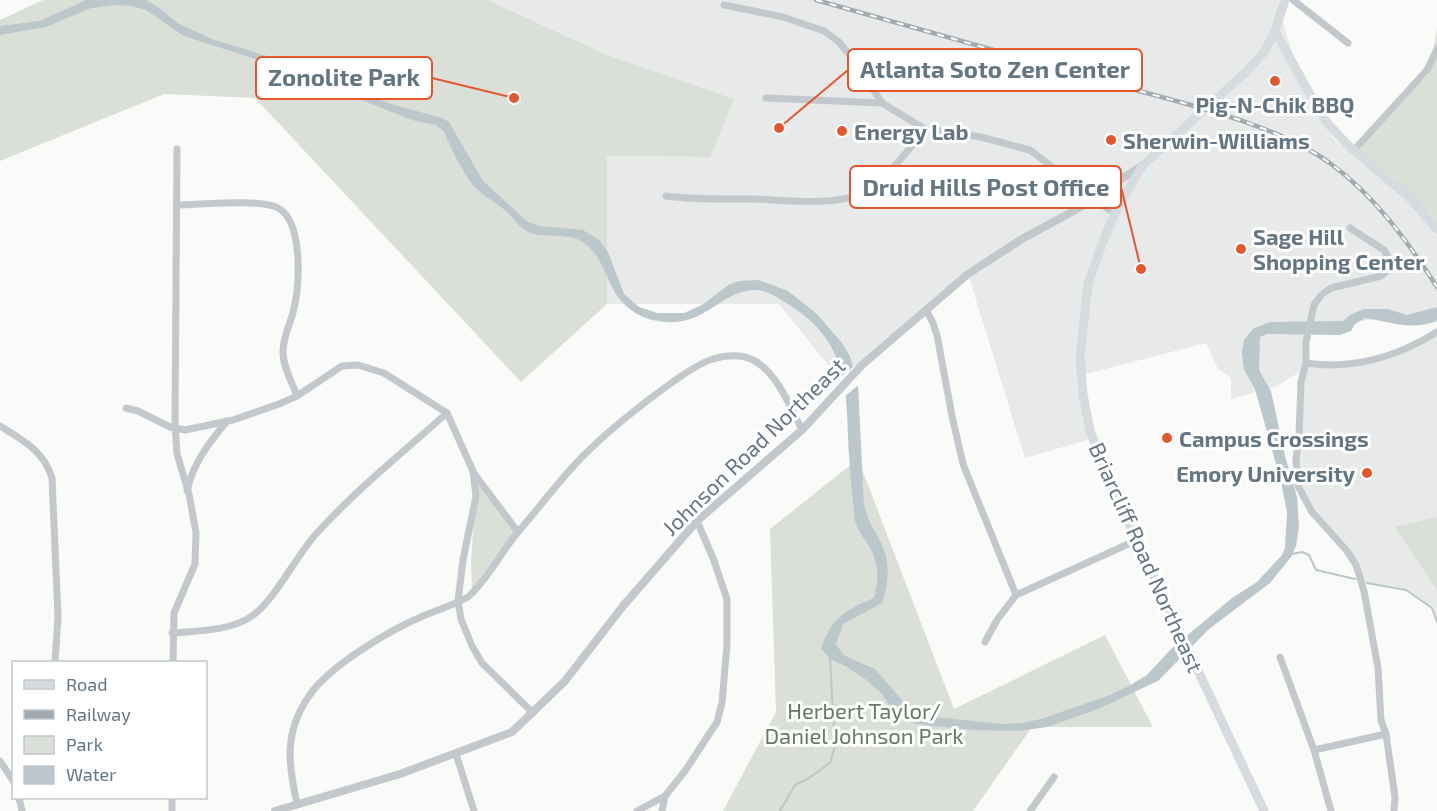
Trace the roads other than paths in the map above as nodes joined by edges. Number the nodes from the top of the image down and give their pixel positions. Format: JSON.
{"nodes":[{"id":1,"x":1285,"y":0,"type":"edge"},
{"id":2,"x":1293,"y":0,"type":"edge"},
{"id":3,"x":724,"y":5,"type":"dead end"},
{"id":4,"x":1275,"y":31,"type":"junction"},
{"id":5,"x":1348,"y":43,"type":"dead end"},
{"id":6,"x":1437,"y":49,"type":"edge"},
{"id":7,"x":766,"y":98,"type":"dead end"},
{"id":8,"x":882,"y":103,"type":"junction"},
{"id":9,"x":925,"y":129,"type":"junction"},
{"id":10,"x":177,"y":149,"type":"dead end"},
{"id":11,"x":1354,"y":150,"type":"junction"},
{"id":12,"x":1142,"y":166,"type":"junction"},
{"id":13,"x":666,"y":196,"type":"dead end"},
{"id":14,"x":1093,"y":198,"type":"junction"},
{"id":15,"x":177,"y":205,"type":"junction"},
{"id":16,"x":1115,"y":213,"type":"junction"},
{"id":17,"x":1350,"y":228,"type":"dead end"},
{"id":18,"x":1437,"y":229,"type":"edge"},
{"id":19,"x":926,"y":310,"type":"junction"},
{"id":20,"x":1437,"y":332,"type":"edge"},
{"id":21,"x":1306,"y":363,"type":"junction"},
{"id":22,"x":297,"y":396,"type":"junction"},
{"id":23,"x":126,"y":408,"type":"dead end"},
{"id":24,"x":447,"y":413,"type":"junction"},
{"id":25,"x":227,"y":421,"type":"junction"},
{"id":26,"x":0,"y":426,"type":"edge"},
{"id":27,"x":175,"y":429,"type":"junction"},
{"id":28,"x":802,"y":429,"type":"junction"},
{"id":29,"x":473,"y":471,"type":"junction"},
{"id":30,"x":188,"y":491,"type":"junction"},
{"id":31,"x":697,"y":521,"type":"junction"},
{"id":32,"x":518,"y":532,"type":"junction"},
{"id":33,"x":1137,"y":540,"type":"junction"},
{"id":34,"x":1016,"y":595,"type":"junction"},
{"id":35,"x":458,"y":601,"type":"junction"},
{"id":36,"x":172,"y":633,"type":"junction"},
{"id":37,"x":985,"y":642,"type":"dead end"},
{"id":38,"x":1280,"y":657,"type":"dead end"},
{"id":39,"x":55,"y":661,"type":"edge"},
{"id":40,"x":173,"y":661,"type":"edge"},
{"id":41,"x":533,"y":713,"type":"junction"},
{"id":42,"x":1386,"y":734,"type":"junction"},
{"id":43,"x":1314,"y":750,"type":"junction"},
{"id":44,"x":456,"y":754,"type":"junction"},
{"id":45,"x":0,"y":760,"type":"edge"},
{"id":46,"x":1054,"y":777,"type":"dead end"},
{"id":47,"x":12,"y":779,"type":"edge"},
{"id":48,"x":665,"y":796,"type":"junction"},
{"id":49,"x":297,"y":804,"type":"junction"},
{"id":50,"x":275,"y":811,"type":"edge"},
{"id":51,"x":474,"y":811,"type":"edge"},
{"id":52,"x":637,"y":811,"type":"edge"},
{"id":53,"x":663,"y":811,"type":"edge"},
{"id":54,"x":1030,"y":811,"type":"edge"},
{"id":55,"x":1264,"y":811,"type":"edge"},
{"id":56,"x":1331,"y":811,"type":"edge"},
{"id":57,"x":1394,"y":811,"type":"edge"}],
"edges":[{"from":1,"to":4,"type":"main road","name":"Briarcliff Road Northeast"},
{"from":2,"to":5,"type":"street"},
{"from":3,"to":8,"type":"street"},
{"from":4,"to":11,"type":"main road"},
{"from":4,"to":12,"type":"main road","name":"Briarcliff Road Northeast"},
{"from":6,"to":11,"type":"street"},
{"from":7,"to":8,"type":"street"},
{"from":8,"to":9,"type":"street"},
{"from":9,"to":13,"type":"street"},
{"from":9,"to":14,"type":"street"},
{"from":10,"to":15,"type":"street"},
{"from":11,"to":18,"type":"main road"},
{"from":12,"to":14,"type":"street","name":"Johnson Road Northeast"},
{"from":12,"to":16,"type":"main road","name":"Briarcliff Road Northeast"},
{"from":14,"to":16,"type":"street"},
{"from":14,"to":19,"type":"street","name":"Johnson Road Northeast"},
{"from":15,"to":22,"type":"street"},
{"from":15,"to":27,"type":"street"},
{"from":16,"to":33,"type":"main road","name":"Briarcliff Road Northeast"},
{"from":17,"to":21,"type":"street"},
{"from":19,"to":28,"type":"street","name":"Johnson Road Northeast"},
{"from":19,"to":34,"type":"street"},
{"from":20,"to":21,"type":"street"},
{"from":21,"to":42,"type":"street"},
{"from":22,"to":24,"type":"street"},
{"from":22,"to":25,"type":"street"},
{"from":23,"to":27,"type":"street"},
{"from":24,"to":29,"type":"street"},
{"from":24,"to":36,"type":"street"},
{"from":25,"to":27,"type":"street"},
{"from":25,"to":30,"type":"street"},
{"from":26,"to":39,"type":"street"},
{"from":27,"to":30,"type":"street"},
{"from":28,"to":31,"type":"street","name":"Johnson Road Northeast"},
{"from":28,"to":32,"type":"street"},
{"from":29,"to":32,"type":"street"},
{"from":29,"to":35,"type":"street"},
{"from":30,"to":36,"type":"street"},
{"from":31,"to":41,"type":"street","name":"Johnson Road Northeast"},
{"from":31,"to":48,"type":"street"},
{"from":32,"to":35,"type":"street"},
{"from":33,"to":34,"type":"street"},
{"from":33,"to":55,"type":"main road","name":"Briarcliff Road Northeast"},
{"from":34,"to":37,"type":"street"},
{"from":35,"to":41,"type":"street"},
{"from":35,"to":49,"type":"street"},
{"from":36,"to":40,"type":"street"},
{"from":38,"to":43,"type":"street"},
{"from":41,"to":44,"type":"street","name":"Johnson Road Northeast"},
{"from":42,"to":43,"type":"street"},
{"from":42,"to":57,"type":"street"},
{"from":43,"to":56,"type":"street"},
{"from":44,"to":49,"type":"street","name":"Johnson Road Northeast"},
{"from":44,"to":51,"type":"street"},
{"from":45,"to":47,"type":"street"},
{"from":46,"to":54,"type":"street"},
{"from":48,"to":52,"type":"street"},
{"from":48,"to":53,"type":"street"},
{"from":49,"to":50,"type":"street","name":"Johnson Road Northeast"}]}
